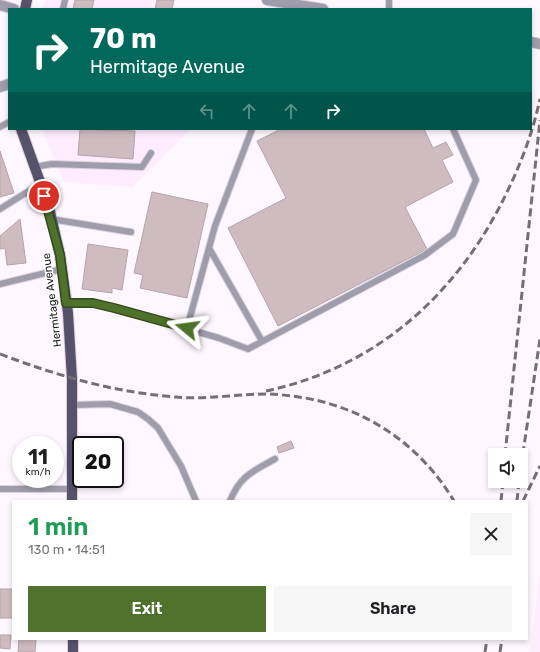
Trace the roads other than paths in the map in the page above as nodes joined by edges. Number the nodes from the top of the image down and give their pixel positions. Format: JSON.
{"nodes":[{"id":1,"x":270,"y":0,"type":"edge"},
{"id":2,"x":296,"y":2,"type":"edge"},
{"id":3,"x":0,"y":5,"type":"edge"},
{"id":4,"x":10,"y":8,"type":"edge"},
{"id":5,"x":319,"y":8,"type":"edge"},
{"id":6,"x":21,"y":130,"type":"edge"},
{"id":7,"x":252,"y":130,"type":"edge"},
{"id":8,"x":454,"y":130,"type":"edge"},
{"id":9,"x":151,"y":153,"type":"dead end"},
{"id":10,"x":34,"y":167,"type":"junction"},
{"id":11,"x":40,"y":184,"type":"junction"},
{"id":12,"x":0,"y":209,"type":"edge"},
{"id":13,"x":51,"y":219,"type":"junction"},
{"id":14,"x":131,"y":232,"type":"dead end"},
{"id":15,"x":209,"y":248,"type":"junction"},
{"id":16,"x":62,"y":269,"type":"junction"},
{"id":17,"x":0,"y":284,"type":"edge"},
{"id":18,"x":66,"y":303,"type":"junction"},
{"id":19,"x":187,"y":328,"type":"junction"},
{"id":20,"x":262,"y":341,"type":"junction"},
{"id":21,"x":72,"y":405,"type":"junction"},
{"id":22,"x":275,"y":459,"type":"dead end"},
{"id":23,"x":0,"y":489,"type":"edge"},
{"id":24,"x":72,"y":489,"type":"junction"},
{"id":25,"x":72,"y":500,"type":"edge"},
{"id":26,"x":196,"y":500,"type":"edge"},
{"id":27,"x":230,"y":500,"type":"edge"},
{"id":28,"x":73,"y":640,"type":"edge"},
{"id":29,"x":73,"y":652,"type":"edge"}],
"edges":[{"from":1,"to":2,"type":"street"},
{"from":2,"to":5,"type":"street"},
{"from":3,"to":4,"type":"street"},
{"from":6,"to":10,"type":"main road","name":"Hermitage Avenue"},
{"from":7,"to":15,"type":"lane"},
{"from":8,"to":20,"type":"lane"},
{"from":9,"to":10,"type":"lane"},
{"from":10,"to":11,"type":"main road","name":"Hermitage Avenue"},
{"from":11,"to":12,"type":"lane"},
{"from":11,"to":13,"type":"main road","name":"Hermitage Avenue"},
{"from":13,"to":14,"type":"lane"},
{"from":13,"to":16,"type":"main road","name":"Hermitage Avenue"},
{"from":15,"to":19,"type":"lane"},
{"from":15,"to":20,"type":"lane"},
{"from":16,"to":17,"type":"lane"},
{"from":16,"to":18,"type":"main road","name":"Hermitage Avenue"},
{"from":18,"to":19,"type":"lane"},
{"from":18,"to":21,"type":"main road","name":"Hermitage Avenue"},
{"from":19,"to":20,"type":"lane"},
{"from":21,"to":24,"type":"main road","name":"Hermitage Avenue"},
{"from":21,"to":26,"type":"lane"},
{"from":22,"to":27,"type":"lane"},
{"from":23,"to":24,"type":"lane"},
{"from":24,"to":25,"type":"main road","name":"Hermitage Avenue"},
{"from":28,"to":29,"type":"main road"}]}
